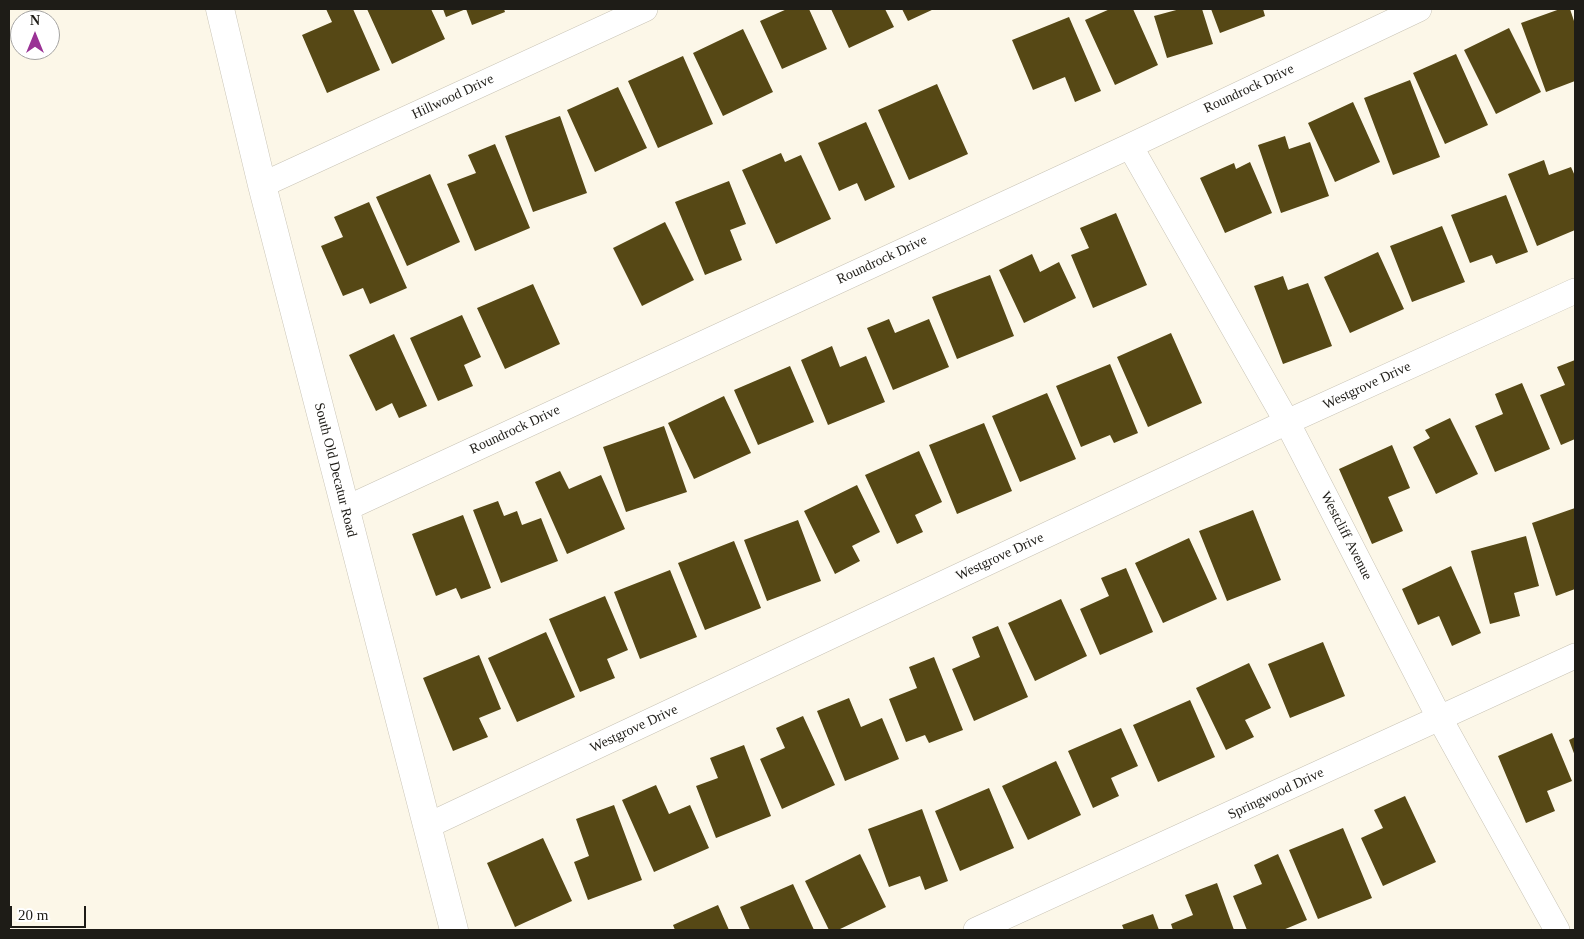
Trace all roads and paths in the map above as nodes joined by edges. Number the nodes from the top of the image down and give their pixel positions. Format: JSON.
{"nodes":[{"id":1,"x":220,"y":9,"type":"edge"},
{"id":2,"x":645,"y":9,"type":"edge"},
{"id":3,"x":1418,"y":9,"type":"edge"},
{"id":4,"x":1130,"y":146,"type":"junction"},
{"id":5,"x":262,"y":185,"type":"junction"},
{"id":6,"x":1575,"y":291,"type":"edge"},
{"id":7,"x":1287,"y":422,"type":"junction"},
{"id":8,"x":345,"y":510,"type":"junction"},
{"id":9,"x":1575,"y":656,"type":"edge"},
{"id":10,"x":1440,"y":719,"type":"junction"},
{"id":11,"x":427,"y":826,"type":"junction"},
{"id":12,"x":454,"y":930,"type":"edge"},
{"id":13,"x":976,"y":930,"type":"edge"},
{"id":14,"x":1557,"y":930,"type":"edge"}],
"edges":[{"from":1,"to":5,"type":"street","name":"South Old Decatur Road"},
{"from":2,"to":5,"type":"street","name":"Hillwood Drive"},
{"from":3,"to":4,"type":"street","name":"Roundrock Drive"},
{"from":4,"to":7,"type":"street","name":"Westcliff Avenue"},
{"from":4,"to":8,"type":"street","name":"Roundrock Drive"},
{"from":5,"to":8,"type":"street","name":"South Old Decatur Road"},
{"from":6,"to":7,"type":"street","name":"Westgrove Drive"},
{"from":7,"to":10,"type":"street","name":"Westcliff Avenue"},
{"from":7,"to":11,"type":"street","name":"Westgrove Drive"},
{"from":8,"to":11,"type":"street","name":"South Old Decatur Road"},
{"from":9,"to":10,"type":"street","name":"Springwood Drive"},
{"from":10,"to":13,"type":"street","name":"Springwood Drive"},
{"from":10,"to":14,"type":"street","name":"Westcliff Avenue"},
{"from":11,"to":12,"type":"street","name":"South Old Decatur Road"}]}
